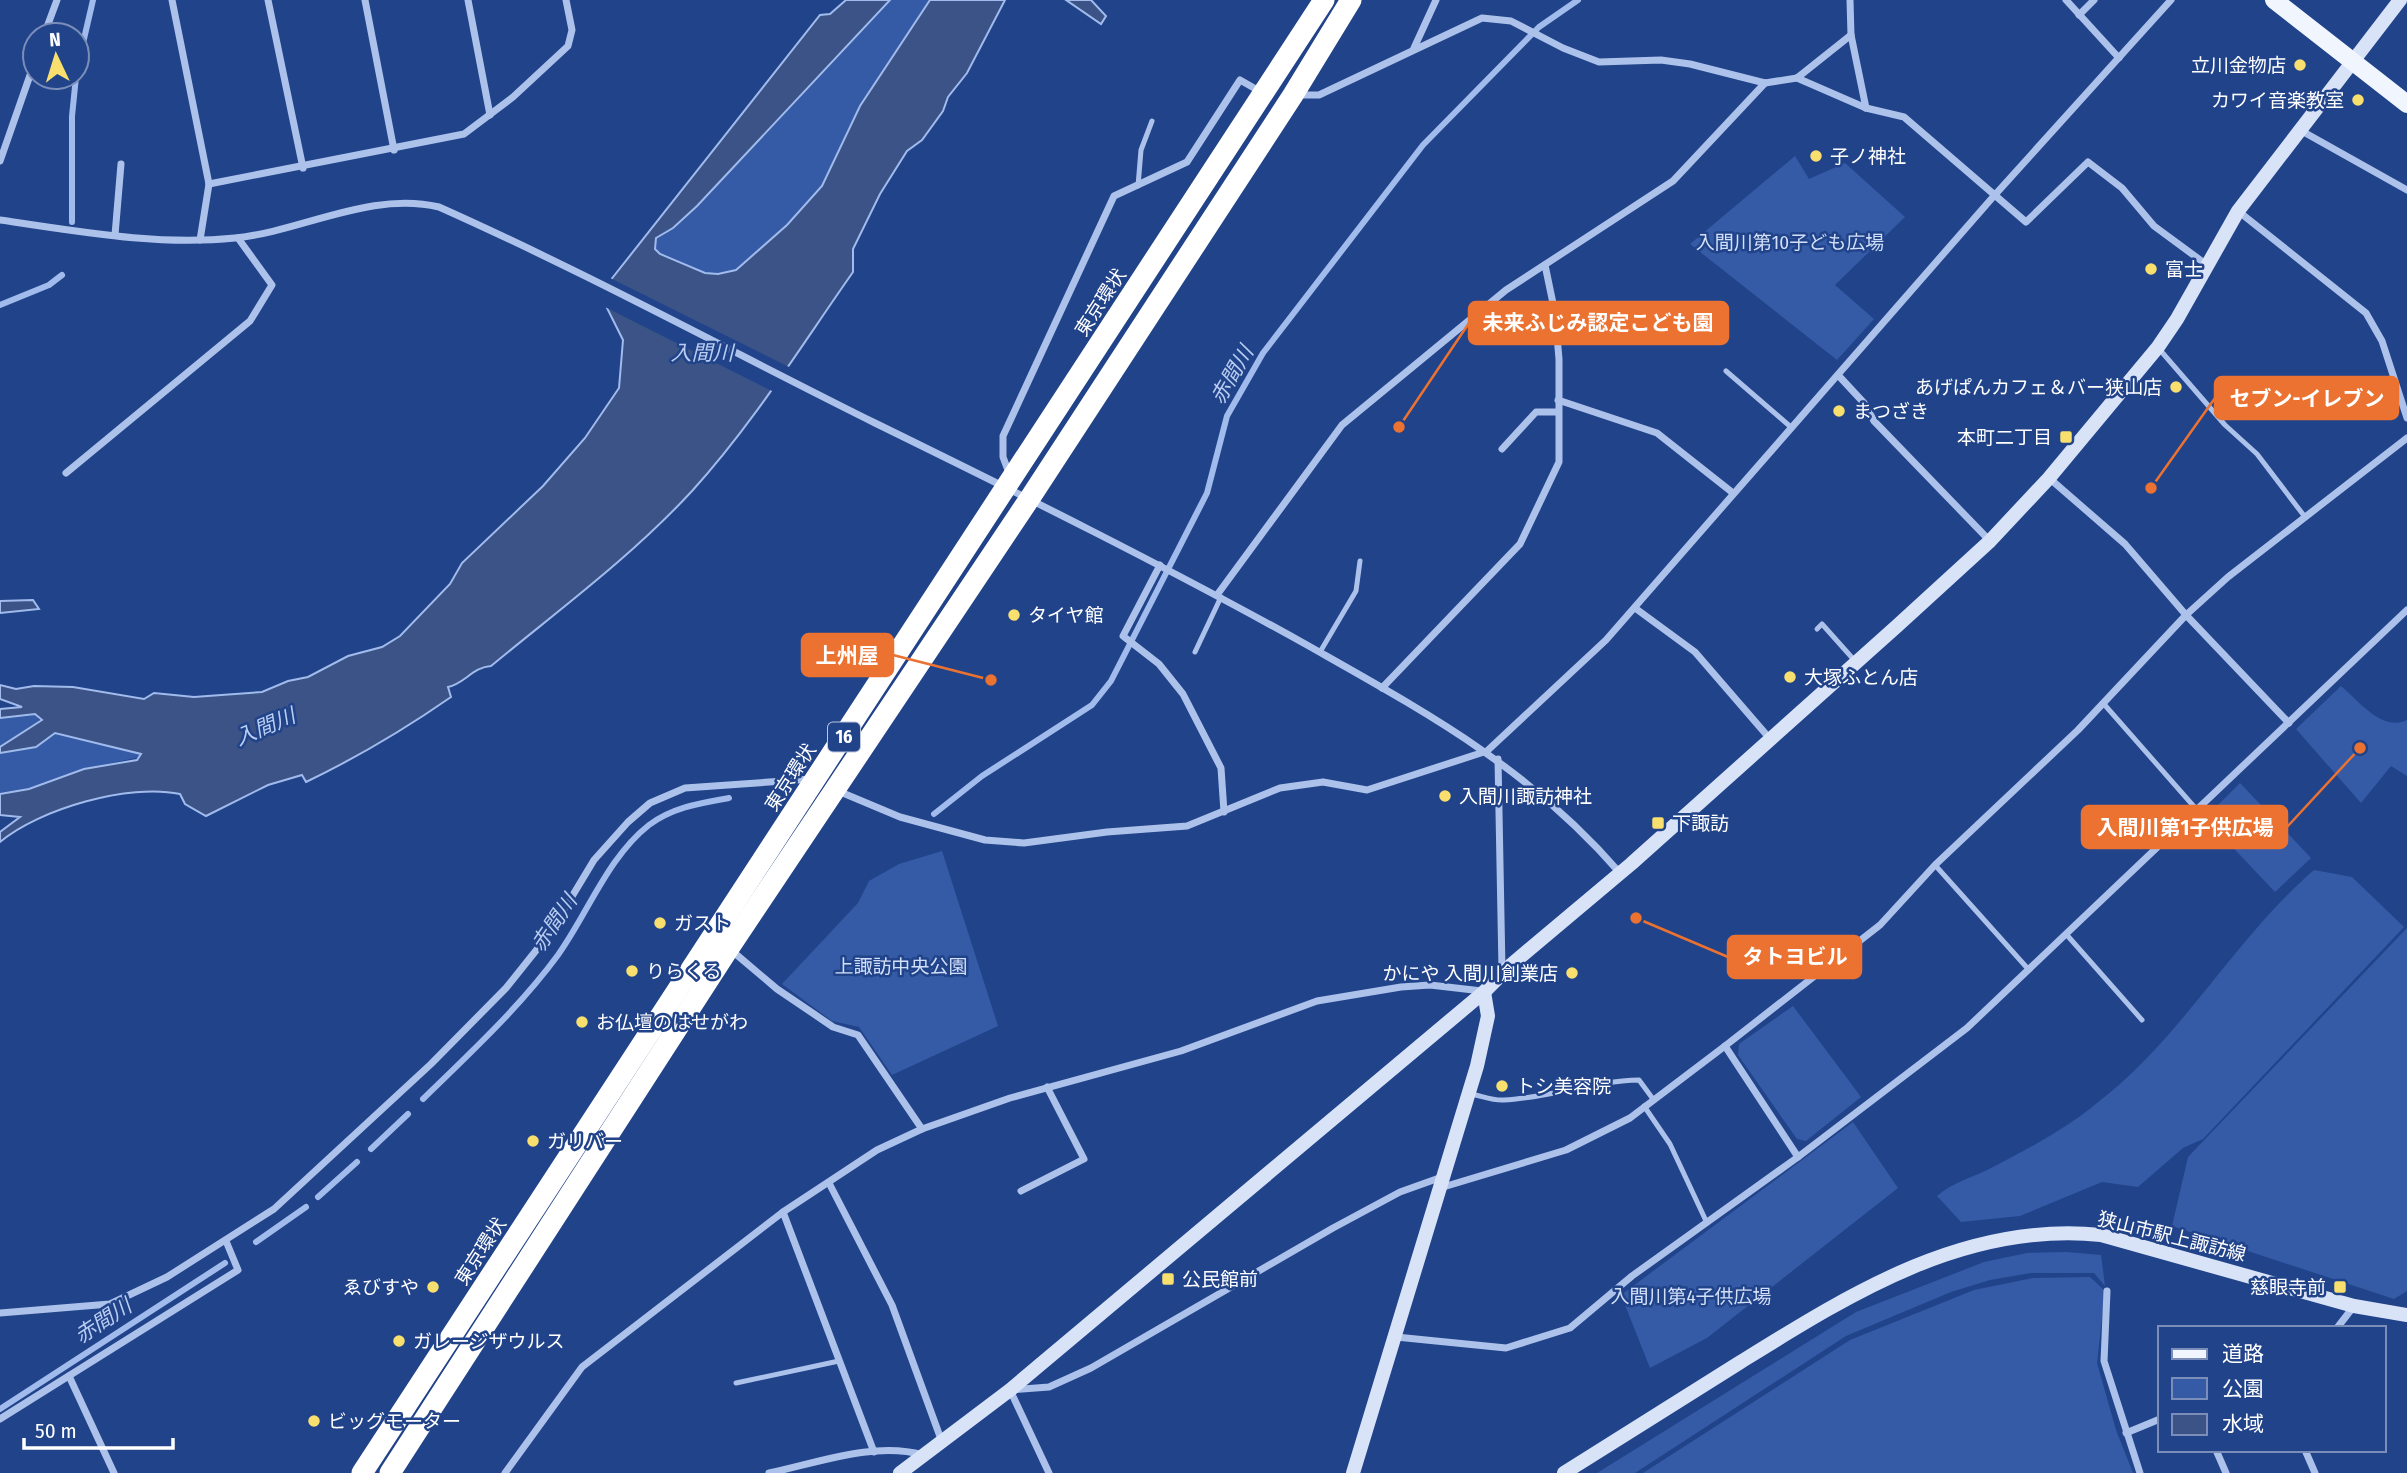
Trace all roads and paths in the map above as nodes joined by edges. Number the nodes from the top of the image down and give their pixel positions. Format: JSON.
{"nodes":[{"id":1,"x":57,"y":0,"type":"edge"},
{"id":2,"x":172,"y":0,"type":"edge"},
{"id":3,"x":268,"y":0,"type":"edge"},
{"id":4,"x":365,"y":0,"type":"edge"},
{"id":5,"x":468,"y":0,"type":"edge"},
{"id":6,"x":566,"y":0,"type":"edge"},
{"id":7,"x":1324,"y":0,"type":"edge"},
{"id":8,"x":1351,"y":0,"type":"edge"},
{"id":9,"x":1436,"y":0,"type":"edge"},
{"id":10,"x":1850,"y":0,"type":"edge"},
{"id":11,"x":2066,"y":0,"type":"edge"},
{"id":12,"x":2094,"y":0,"type":"edge"},
{"id":13,"x":2171,"y":0,"type":"edge"},
{"id":14,"x":2274,"y":0,"type":"edge"},
{"id":15,"x":2400,"y":0,"type":"edge"},
{"id":16,"x":2079,"y":15,"type":"junction"},
{"id":17,"x":49,"y":21,"type":"edge"},
{"id":18,"x":1851,"y":35,"type":"junction"},
{"id":19,"x":1413,"y":49,"type":"junction"},
{"id":20,"x":2119,"y":58,"type":"junction"},
{"id":21,"x":2354,"y":60,"type":"junction"},
{"id":22,"x":1797,"y":78,"type":"junction"},
{"id":23,"x":1765,"y":83,"type":"junction"},
{"id":24,"x":24,"y":91,"type":"edge"},
{"id":25,"x":1264,"y":95,"type":"junction"},
{"id":26,"x":1293,"y":95,"type":"junction"},
{"id":27,"x":2407,"y":104,"type":"edge"},
{"id":28,"x":1866,"y":108,"type":"junction"},
{"id":29,"x":490,"y":115,"type":"junction"},
{"id":30,"x":1152,"y":121,"type":"dead end"},
{"id":31,"x":2300,"y":130,"type":"junction"},
{"id":32,"x":394,"y":150,"type":"junction"},
{"id":33,"x":0,"y":161,"type":"edge"},
{"id":34,"x":121,"y":164,"type":"dead end"},
{"id":35,"x":303,"y":168,"type":"junction"},
{"id":36,"x":209,"y":184,"type":"junction"},
{"id":37,"x":1139,"y":186,"type":"junction"},
{"id":38,"x":2407,"y":191,"type":"edge"},
{"id":39,"x":1993,"y":197,"type":"junction"},
{"id":40,"x":2238,"y":211,"type":"junction"},
{"id":41,"x":0,"y":220,"type":"edge"},
{"id":42,"x":115,"y":235,"type":"junction"},
{"id":43,"x":237,"y":238,"type":"junction"},
{"id":44,"x":200,"y":240,"type":"junction"},
{"id":45,"x":1545,"y":265,"type":"junction"},
{"id":46,"x":2207,"y":265,"type":"junction"},
{"id":47,"x":2158,"y":348,"type":"junction"},
{"id":48,"x":1726,"y":371,"type":"dead end"},
{"id":49,"x":1838,"y":375,"type":"junction"},
{"id":50,"x":1558,"y":400,"type":"junction"},
{"id":51,"x":1557,"y":412,"type":"junction"},
{"id":52,"x":2407,"y":418,"type":"edge"},
{"id":53,"x":1792,"y":428,"type":"junction"},
{"id":54,"x":2407,"y":438,"type":"edge"},
{"id":55,"x":1502,"y":449,"type":"dead end"},
{"id":56,"x":66,"y":473,"type":"dead end"},
{"id":57,"x":2049,"y":478,"type":"junction"},
{"id":58,"x":1010,"y":484,"type":"junction"},
{"id":59,"x":1733,"y":493,"type":"junction"},
{"id":60,"x":1030,"y":498,"type":"junction"},
{"id":61,"x":2305,"y":517,"type":"junction"},
{"id":62,"x":1990,"y":541,"type":"junction"},
{"id":63,"x":1360,"y":561,"type":"dead end"},
{"id":64,"x":1160,"y":565,"type":"junction"},
{"id":65,"x":1219,"y":596,"type":"junction"},
{"id":66,"x":1635,"y":608,"type":"junction"},
{"id":67,"x":2407,"y":610,"type":"edge"},
{"id":68,"x":2186,"y":615,"type":"junction"},
{"id":69,"x":1817,"y":629,"type":"dead end"},
{"id":70,"x":1195,"y":652,"type":"dead end"},
{"id":71,"x":1320,"y":652,"type":"junction"},
{"id":72,"x":1856,"y":663,"type":"junction"},
{"id":73,"x":1382,"y":688,"type":"junction"},
{"id":74,"x":2103,"y":703,"type":"junction"},
{"id":75,"x":2289,"y":723,"type":"junction"},
{"id":76,"x":1771,"y":740,"type":"junction"},
{"id":77,"x":1487,"y":751,"type":"junction"},
{"id":78,"x":1497,"y":759,"type":"junction"},
{"id":79,"x":825,"y":784,"type":"junction"},
{"id":80,"x":2197,"y":810,"type":"junction"},
{"id":81,"x":1224,"y":811,"type":"junction"},
{"id":82,"x":1935,"y":865,"type":"junction"},
{"id":83,"x":1620,"y":873,"type":"junction"},
{"id":84,"x":2066,"y":934,"type":"junction"},
{"id":85,"x":729,"y":948,"type":"junction"},
{"id":86,"x":2028,"y":970,"type":"junction"},
{"id":87,"x":1503,"y":974,"type":"junction"},
{"id":88,"x":1484,"y":992,"type":"junction"},
{"id":89,"x":2142,"y":1020,"type":"dead end"},
{"id":90,"x":1725,"y":1046,"type":"junction"},
{"id":91,"x":1046,"y":1087,"type":"junction"},
{"id":92,"x":1468,"y":1094,"type":"junction"},
{"id":93,"x":1653,"y":1100,"type":"junction"},
{"id":94,"x":1644,"y":1106,"type":"junction"},
{"id":95,"x":922,"y":1129,"type":"junction"},
{"id":96,"x":1798,"y":1157,"type":"junction"},
{"id":97,"x":1441,"y":1182,"type":"junction"},
{"id":98,"x":829,"y":1183,"type":"junction"},
{"id":99,"x":1021,"y":1191,"type":"dead end"},
{"id":100,"x":783,"y":1212,"type":"junction"},
{"id":101,"x":1707,"y":1223,"type":"junction"},
{"id":102,"x":226,"y":1241,"type":"junction"},
{"id":103,"x":2107,"y":1291,"type":"dead end"},
{"id":104,"x":2354,"y":1306,"type":"junction"},
{"id":105,"x":0,"y":1313,"type":"edge"},
{"id":106,"x":2407,"y":1315,"type":"edge"},
{"id":107,"x":2339,"y":1326,"type":"edge"},
{"id":108,"x":1396,"y":1337,"type":"junction"},
{"id":109,"x":839,"y":1361,"type":"junction"},
{"id":110,"x":69,"y":1376,"type":"junction"},
{"id":111,"x":736,"y":1383,"type":"dead end"},
{"id":112,"x":1010,"y":1390,"type":"junction"},
{"id":113,"x":0,"y":1419,"type":"edge"},
{"id":114,"x":2158,"y":1420,"type":"edge"},
{"id":115,"x":2126,"y":1433,"type":"junction"},
{"id":116,"x":942,"y":1442,"type":"junction"},
{"id":117,"x":874,"y":1452,"type":"junction"},
{"id":118,"x":2217,"y":1452,"type":"edge"},
{"id":119,"x":2306,"y":1452,"type":"edge"},
{"id":120,"x":925,"y":1456,"type":"junction"},
{"id":121,"x":114,"y":1473,"type":"edge"},
{"id":122,"x":362,"y":1473,"type":"edge"},
{"id":123,"x":390,"y":1473,"type":"edge"},
{"id":124,"x":505,"y":1473,"type":"edge"},
{"id":125,"x":769,"y":1473,"type":"edge"},
{"id":126,"x":900,"y":1473,"type":"edge"},
{"id":127,"x":1049,"y":1473,"type":"edge"},
{"id":128,"x":1353,"y":1473,"type":"edge"},
{"id":129,"x":1564,"y":1473,"type":"edge"},
{"id":130,"x":2140,"y":1473,"type":"edge"},
{"id":131,"x":2225,"y":1473,"type":"edge"},
{"id":132,"x":2315,"y":1473,"type":"edge"}],
"edges":[{"from":1,"to":17,"type":"street"},
{"from":2,"to":36,"type":"street"},
{"from":3,"to":35,"type":"street"},
{"from":4,"to":32,"type":"street"},
{"from":5,"to":29,"type":"street"},
{"from":6,"to":29,"type":"street"},
{"from":7,"to":25,"type":"highway","name":"東京環状","number":"16"},
{"from":8,"to":26,"type":"highway","name":"東京環状","number":"16"},
{"from":9,"to":19,"type":"street"},
{"from":10,"to":18,"type":"street"},
{"from":11,"to":16,"type":"street"},
{"from":12,"to":16,"type":"street"},
{"from":13,"to":20,"type":"street"},
{"from":14,"to":21,"type":"main road"},
{"from":15,"to":21,"type":"street"},
{"from":16,"to":20,"type":"street"},
{"from":18,"to":22,"type":"street"},
{"from":18,"to":28,"type":"street"},
{"from":19,"to":23,"type":"street"},
{"from":19,"to":26,"type":"street"},
{"from":20,"to":39,"type":"street"},
{"from":21,"to":27,"type":"main road"},
{"from":21,"to":31,"type":"street"},
{"from":22,"to":23,"type":"street"},
{"from":22,"to":28,"type":"street"},
{"from":23,"to":45,"type":"street"},
{"from":24,"to":33,"type":"street"},
{"from":25,"to":37,"type":"street"},
{"from":25,"to":58,"type":"highway","name":"東京環状","number":"16"},
{"from":26,"to":60,"type":"highway","name":"東京環状","number":"16"},
{"from":28,"to":39,"type":"street"},
{"from":29,"to":32,"type":"street"},
{"from":30,"to":37,"type":"lane"},
{"from":31,"to":38,"type":"street"},
{"from":31,"to":40,"type":"street"},
{"from":32,"to":35,"type":"street"},
{"from":34,"to":42,"type":"street"},
{"from":35,"to":36,"type":"street"},
{"from":36,"to":44,"type":"street"},
{"from":37,"to":58,"type":"street"},
{"from":39,"to":46,"type":"street"},
{"from":39,"to":49,"type":"street"},
{"from":40,"to":46,"type":"street"},
{"from":40,"to":52,"type":"street"},
{"from":41,"to":42,"type":"street"},
{"from":42,"to":44,"type":"street"},
{"from":43,"to":44,"type":"street"},
{"from":43,"to":56,"type":"street"},
{"from":43,"to":58,"type":"street"},
{"from":45,"to":50,"type":"street"},
{"from":45,"to":65,"type":"street"},
{"from":46,"to":47,"type":"street"},
{"from":47,"to":57,"type":"street"},
{"from":47,"to":61,"type":"lane"},
{"from":48,"to":53,"type":"lane"},
{"from":49,"to":53,"type":"street"},
{"from":49,"to":62,"type":"street"},
{"from":50,"to":51,"type":"street"},
{"from":50,"to":59,"type":"street"},
{"from":51,"to":55,"type":"street"},
{"from":51,"to":73,"type":"street"},
{"from":53,"to":59,"type":"street"},
{"from":54,"to":61,"type":"street"},
{"from":57,"to":62,"type":"street"},
{"from":57,"to":68,"type":"street"},
{"from":58,"to":60,"type":"street"},
{"from":58,"to":79,"type":"highway","name":"東京環状","number":"16"},
{"from":59,"to":66,"type":"street"},
{"from":60,"to":64,"type":"street"},
{"from":60,"to":79,"type":"highway","name":"東京環状","number":"16"},
{"from":61,"to":68,"type":"street"},
{"from":62,"to":72,"type":"street"},
{"from":63,"to":71,"type":"lane"},
{"from":64,"to":65,"type":"street"},
{"from":64,"to":81,"type":"street"},
{"from":65,"to":70,"type":"lane"},
{"from":65,"to":71,"type":"street"},
{"from":66,"to":76,"type":"street"},
{"from":66,"to":77,"type":"street"},
{"from":67,"to":75,"type":"street"},
{"from":68,"to":74,"type":"street"},
{"from":68,"to":75,"type":"street"},
{"from":69,"to":72,"type":"lane"},
{"from":71,"to":73,"type":"street"},
{"from":72,"to":76,"type":"street"},
{"from":73,"to":77,"type":"street"},
{"from":74,"to":80,"type":"lane"},
{"from":74,"to":82,"type":"street"},
{"from":75,"to":80,"type":"street"},
{"from":76,"to":83,"type":"street"},
{"from":77,"to":78,"type":"street"},
{"from":77,"to":81,"type":"street"},
{"from":78,"to":83,"type":"street"},
{"from":78,"to":87,"type":"street"},
{"from":79,"to":81,"type":"street"},
{"from":79,"to":85,"type":"highway","name":"東京環状","number":"16"},
{"from":79,"to":102,"type":"street"},
{"from":79,"to":122,"type":"highway","name":"東京環状","number":"16"},
{"from":80,"to":84,"type":"street"},
{"from":82,"to":86,"type":"lane"},
{"from":82,"to":90,"type":"street"},
{"from":83,"to":87,"type":"street"},
{"from":84,"to":86,"type":"street"},
{"from":84,"to":89,"type":"lane"},
{"from":85,"to":95,"type":"street"},
{"from":85,"to":123,"type":"highway","name":"東京環状","number":"16"},
{"from":86,"to":96,"type":"street"},
{"from":87,"to":88,"type":"street"},
{"from":88,"to":91,"type":"street"},
{"from":88,"to":92,"type":"street"},
{"from":88,"to":112,"type":"street"},
{"from":90,"to":93,"type":"street"},
{"from":90,"to":96,"type":"street"},
{"from":91,"to":95,"type":"street"},
{"from":91,"to":99,"type":"street"},
{"from":92,"to":93,"type":"lane"},
{"from":92,"to":97,"type":"street"},
{"from":93,"to":94,"type":"street"},
{"from":94,"to":97,"type":"street"},
{"from":94,"to":101,"type":"lane"},
{"from":95,"to":98,"type":"street"},
{"from":96,"to":101,"type":"street"},
{"from":97,"to":108,"type":"street"},
{"from":97,"to":112,"type":"street"},
{"from":98,"to":100,"type":"street"},
{"from":98,"to":116,"type":"street"},
{"from":100,"to":109,"type":"street"},
{"from":100,"to":124,"type":"street"},
{"from":101,"to":108,"type":"street"},
{"from":102,"to":105,"type":"street"},
{"from":102,"to":110,"type":"street"},
{"from":103,"to":115,"type":"street"},
{"from":104,"to":106,"type":"street","name":"狭山市駅上諏訪線"},
{"from":104,"to":107,"type":"street"},
{"from":104,"to":129,"type":"street","name":"狭山市駅上諏訪線"},
{"from":108,"to":128,"type":"street"},
{"from":109,"to":111,"type":"lane"},
{"from":109,"to":117,"type":"street"},
{"from":110,"to":113,"type":"street"},
{"from":110,"to":121,"type":"street"},
{"from":112,"to":116,"type":"street"},
{"from":112,"to":127,"type":"street"},
{"from":114,"to":115,"type":"street"},
{"from":115,"to":130,"type":"street"},
{"from":116,"to":120,"type":"street"},
{"from":117,"to":120,"type":"street"},
{"from":117,"to":125,"type":"street"},
{"from":118,"to":131,"type":"street"},
{"from":119,"to":132,"type":"street"},
{"from":120,"to":126,"type":"street"}]}
